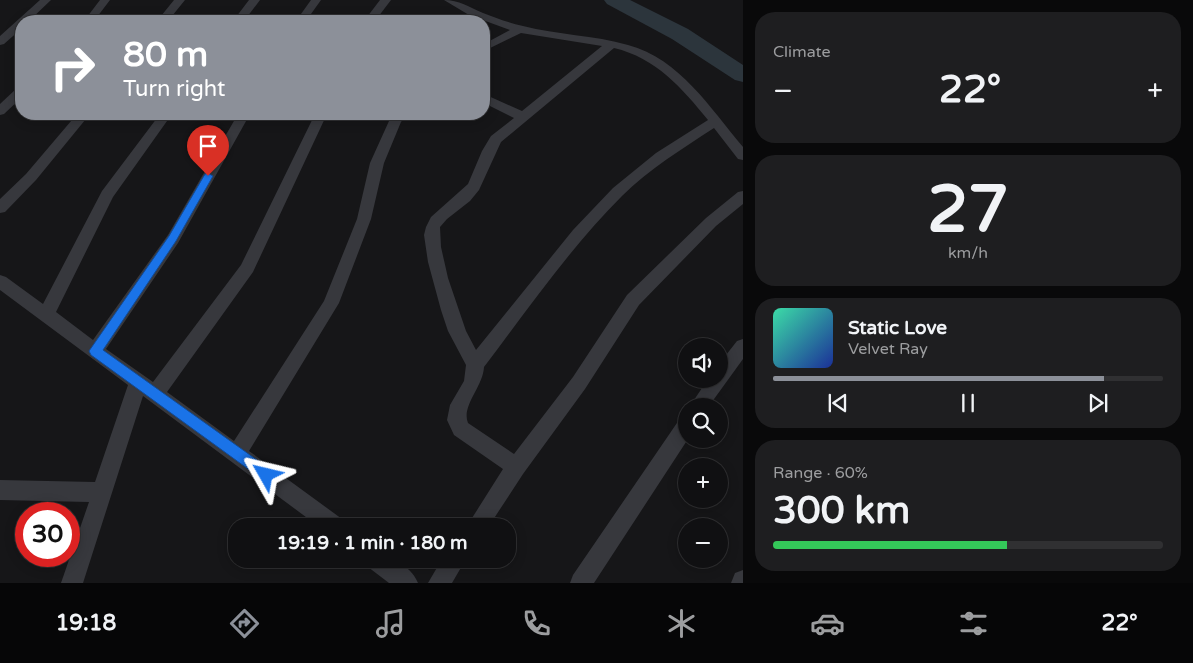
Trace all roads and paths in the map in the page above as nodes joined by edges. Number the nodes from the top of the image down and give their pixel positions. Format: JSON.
{"nodes":[{"id":1,"x":46,"y":0,"type":"edge"},
{"id":2,"x":105,"y":0,"type":"edge"},
{"id":3,"x":180,"y":0,"type":"edge"},
{"id":4,"x":255,"y":0,"type":"edge"},
{"id":5,"x":316,"y":0,"type":"edge"},
{"id":6,"x":386,"y":0,"type":"edge"},
{"id":7,"x":449,"y":0,"type":"edge"},
{"id":8,"x":30,"y":15,"type":"edge"},
{"id":9,"x":94,"y":15,"type":"edge"},
{"id":10,"x":167,"y":15,"type":"edge"},
{"id":11,"x":243,"y":15,"type":"edge"},
{"id":12,"x":305,"y":15,"type":"edge"},
{"id":13,"x":373,"y":15,"type":"edge"},
{"id":14,"x":480,"y":15,"type":"edge"},
{"id":15,"x":490,"y":20,"type":"edge"},
{"id":16,"x":15,"y":28,"type":"edge"},
{"id":17,"x":520,"y":29,"type":"junction"},
{"id":18,"x":0,"y":42,"type":"edge"},
{"id":19,"x":490,"y":45,"type":"edge"},
{"id":20,"x":610,"y":45,"type":"junction"},
{"id":21,"x":15,"y":97,"type":"edge"},
{"id":22,"x":490,"y":101,"type":"edge"},
{"id":23,"x":0,"y":111,"type":"edge"},
{"id":24,"x":523,"y":117,"type":"junction"},
{"id":25,"x":79,"y":120,"type":"edge"},
{"id":26,"x":162,"y":120,"type":"edge"},
{"id":27,"x":241,"y":120,"type":"edge"},
{"id":28,"x":318,"y":120,"type":"edge"},
{"id":29,"x":397,"y":120,"type":"edge"},
{"id":30,"x":714,"y":122,"type":"junction"},
{"id":31,"x":743,"y":156,"type":"edge"},
{"id":32,"x":743,"y":196,"type":"edge"},
{"id":33,"x":0,"y":208,"type":"edge"},
{"id":34,"x":0,"y":281,"type":"edge"},
{"id":35,"x":46,"y":315,"type":"junction"},
{"id":36,"x":743,"y":346,"type":"edge"},
{"id":37,"x":95,"y":351,"type":"junction"},
{"id":38,"x":476,"y":365,"type":"junction"},
{"id":39,"x":728,"y":365,"type":"edge"},
{"id":40,"x":138,"y":383,"type":"junction"},
{"id":41,"x":155,"y":394,"type":"junction"},
{"id":42,"x":678,"y":438,"type":"edge"},
{"id":43,"x":237,"y":453,"type":"junction"},
{"id":44,"x":516,"y":467,"type":"junction"},
{"id":45,"x":0,"y":490,"type":"edge"},
{"id":46,"x":102,"y":492,"type":"junction"},
{"id":47,"x":324,"y":518,"type":"edge"},
{"id":48,"x":481,"y":518,"type":"edge"},
{"id":49,"x":388,"y":568,"type":"edge"},
{"id":50,"x":449,"y":568,"type":"edge"},
{"id":51,"x":72,"y":583,"type":"edge"},
{"id":52,"x":407,"y":583,"type":"edge"},
{"id":53,"x":439,"y":583,"type":"edge"},
{"id":54,"x":581,"y":583,"type":"edge"}],
"edges":[{"from":1,"to":8,"type":"street"},
{"from":2,"to":9,"type":"street"},
{"from":3,"to":10,"type":"street"},
{"from":4,"to":11,"type":"street"},
{"from":5,"to":12,"type":"street"},
{"from":6,"to":13,"type":"street"},
{"from":7,"to":14,"type":"street"},
{"from":15,"to":17,"type":"street"},
{"from":16,"to":18,"type":"street"},
{"from":17,"to":19,"type":"street"},
{"from":17,"to":20,"type":"street"},
{"from":20,"to":24,"type":"street"},
{"from":20,"to":30,"type":"street"},
{"from":21,"to":23,"type":"street"},
{"from":22,"to":24,"type":"street"},
{"from":24,"to":38,"type":"street"},
{"from":25,"to":33,"type":"street"},
{"from":26,"to":35,"type":"street"},
{"from":27,"to":37,"type":"street"},
{"from":28,"to":41,"type":"street"},
{"from":29,"to":43,"type":"street"},
{"from":30,"to":31,"type":"street"},
{"from":30,"to":38,"type":"street"},
{"from":32,"to":44,"type":"street"},
{"from":34,"to":35,"type":"street"},
{"from":35,"to":37,"type":"street"},
{"from":36,"to":39,"type":"street"},
{"from":37,"to":40,"type":"street"},
{"from":38,"to":44,"type":"street"},
{"from":40,"to":41,"type":"street"},
{"from":40,"to":46,"type":"street"},
{"from":41,"to":43,"type":"street"},
{"from":42,"to":54,"type":"street"},
{"from":43,"to":47,"type":"street"},
{"from":44,"to":48,"type":"street"},
{"from":45,"to":46,"type":"street"},
{"from":46,"to":51,"type":"street"},
{"from":49,"to":52,"type":"street"},
{"from":50,"to":53,"type":"street"}]}
